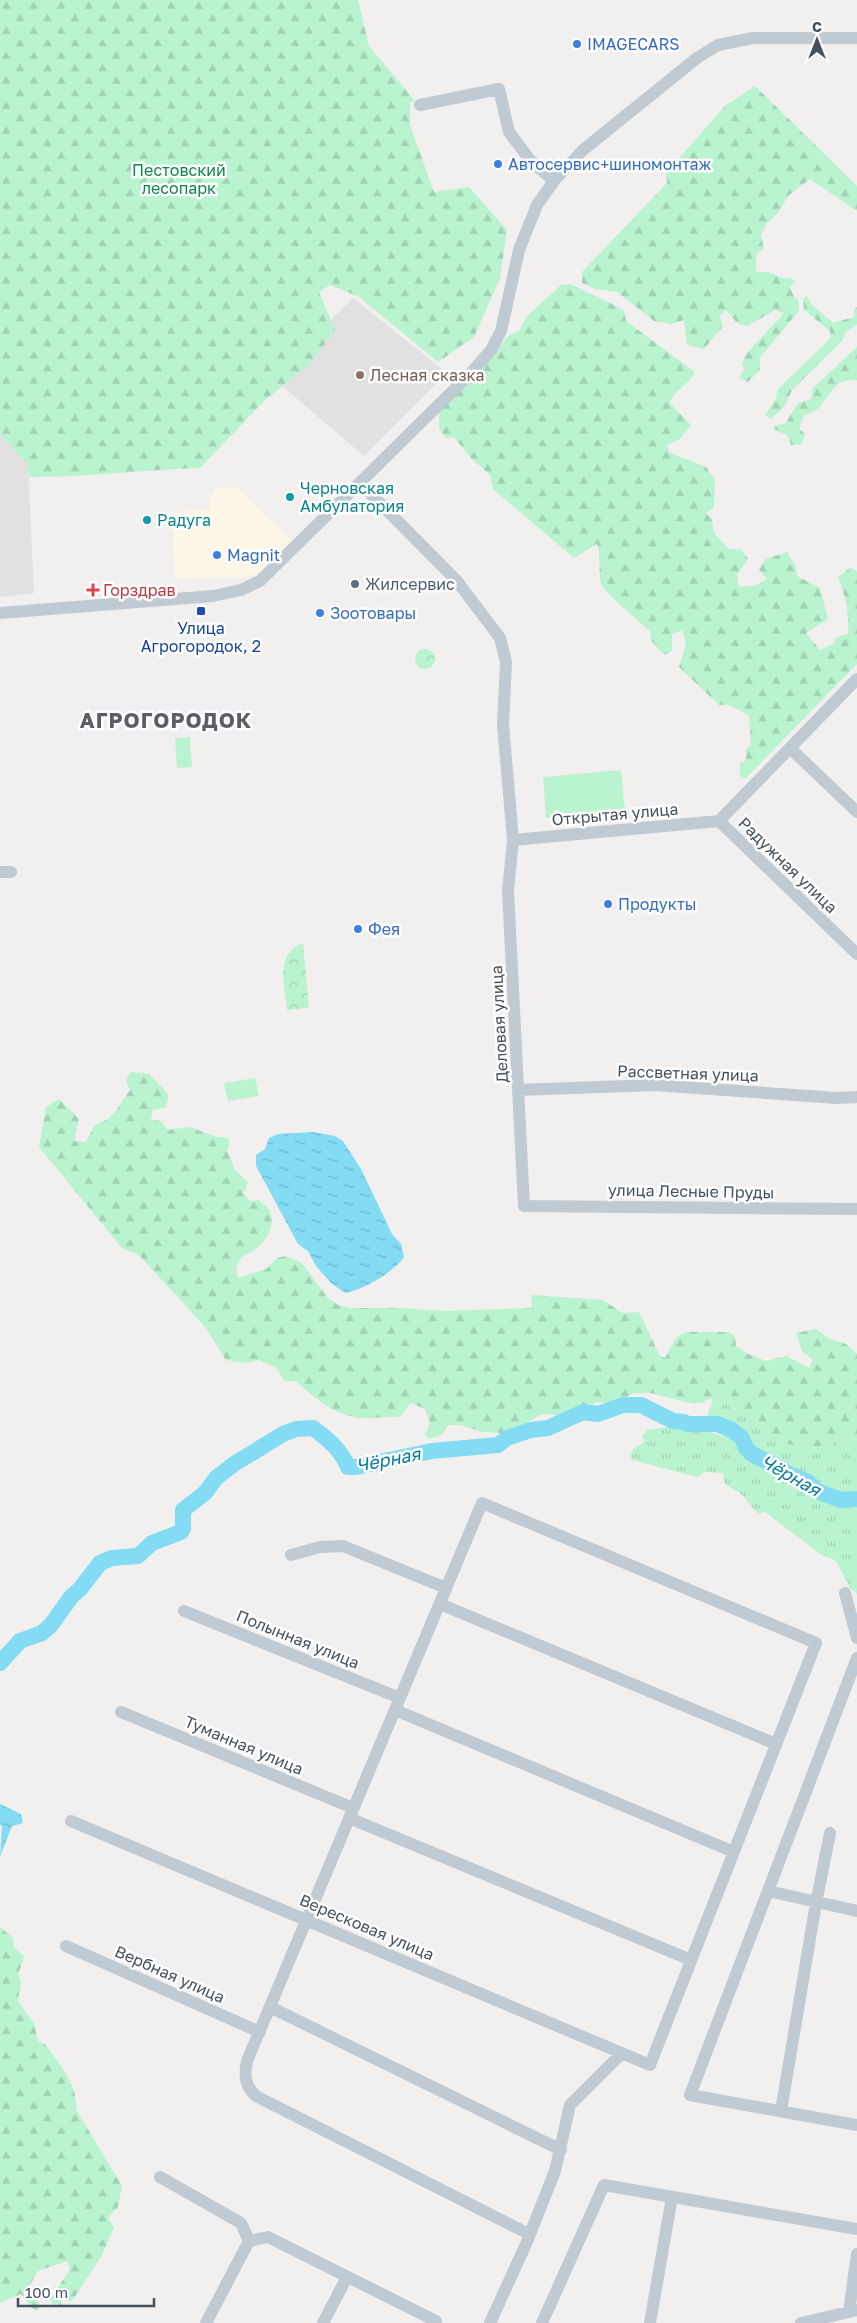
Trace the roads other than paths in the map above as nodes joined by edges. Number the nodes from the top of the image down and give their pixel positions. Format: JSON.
{"nodes":[{"id":1,"x":857,"y":38,"type":"edge"},
{"id":2,"x":420,"y":105,"type":"dead end"},
{"id":3,"x":554,"y":181,"type":"junction"},
{"id":4,"x":360,"y":483,"type":"junction"},
{"id":5,"x":0,"y":613,"type":"edge"},
{"id":6,"x":857,"y":679,"type":"edge"},
{"id":7,"x":790,"y":748,"type":"junction"},
{"id":8,"x":857,"y":812,"type":"edge"},
{"id":9,"x":719,"y":821,"type":"junction"},
{"id":10,"x":513,"y":840,"type":"junction"},
{"id":11,"x":857,"y":954,"type":"edge"},
{"id":12,"x":518,"y":1090,"type":"junction"},
{"id":13,"x":857,"y":1098,"type":"edge"},
{"id":14,"x":524,"y":1206,"type":"joint"},
{"id":15,"x":857,"y":1210,"type":"edge"},
{"id":16,"x":292,"y":1554,"type":"dead end"},
{"id":17,"x":446,"y":1588,"type":"junction"},
{"id":18,"x":846,"y":1592,"type":"dead end"},
{"id":19,"x":440,"y":1604,"type":"junction"},
{"id":20,"x":184,"y":1610,"type":"dead end"},
{"id":21,"x":857,"y":1638,"type":"edge"},
{"id":22,"x":857,"y":1658,"type":"edge"},
{"id":23,"x":397,"y":1704,"type":"junction"},
{"id":24,"x":121,"y":1712,"type":"dead end"},
{"id":25,"x":776,"y":1744,"type":"junction"},
{"id":26,"x":351,"y":1813,"type":"junction"},
{"id":27,"x":71,"y":1821,"type":"dead end"},
{"id":28,"x":830,"y":1833,"type":"dead end"},
{"id":29,"x":734,"y":1852,"type":"junction"},
{"id":30,"x":768,"y":1891,"type":"junction"},
{"id":31,"x":816,"y":1903,"type":"junction"},
{"id":32,"x":857,"y":1911,"type":"edge"},
{"id":33,"x":307,"y":1919,"type":"junction"},
{"id":34,"x":66,"y":1946,"type":"dead end"},
{"id":35,"x":691,"y":1960,"type":"junction"},
{"id":36,"x":270,"y":2007,"type":"junction"},
{"id":37,"x":260,"y":2032,"type":"junction"},
{"id":38,"x":622,"y":2053,"type":"junction"},
{"id":39,"x":781,"y":2111,"type":"junction"},
{"id":40,"x":857,"y":2125,"type":"edge"},
{"id":41,"x":561,"y":2150,"type":"junction"},
{"id":42,"x":160,"y":2177,"type":"dead end"},
{"id":43,"x":672,"y":2197,"type":"junction"},
{"id":44,"x":857,"y":2228,"type":"edge"},
{"id":45,"x":529,"y":2234,"type":"junction"},
{"id":46,"x":249,"y":2241,"type":"junction"},
{"id":47,"x":857,"y":2254,"type":"edge"},
{"id":48,"x":347,"y":2276,"type":"junction"},
{"id":49,"x":853,"y":2315,"type":"edge"},
{"id":50,"x":436,"y":2321,"type":"dead end"},
{"id":51,"x":206,"y":2323,"type":"edge"},
{"id":52,"x":323,"y":2323,"type":"edge"},
{"id":53,"x":490,"y":2323,"type":"edge"},
{"id":54,"x":542,"y":2323,"type":"edge"},
{"id":55,"x":650,"y":2323,"type":"edge"},
{"id":56,"x":801,"y":2323,"type":"edge"}],
"edges":[{"from":1,"to":3,"type":"street"},
{"from":2,"to":3,"type":"street"},
{"from":3,"to":4,"type":"street"},
{"from":4,"to":5,"type":"street"},
{"from":4,"to":10,"type":"street","name":"Деловая улица"},
{"from":6,"to":7,"type":"street"},
{"from":7,"to":8,"type":"street"},
{"from":7,"to":9,"type":"street"},
{"from":9,"to":10,"type":"street","name":"Открытая улица"},
{"from":9,"to":11,"type":"street","name":"Радужная улица"},
{"from":10,"to":12,"type":"street","name":"Деловая улица"},
{"from":12,"to":13,"type":"street","name":"Рассветная улица"},
{"from":12,"to":14,"type":"street","name":"Деловая улица"},
{"from":14,"to":15,"type":"street","name":"улица Лесные Пруды"},
{"from":16,"to":17,"type":"street"},
{"from":17,"to":19,"type":"street"},
{"from":17,"to":25,"type":"street"},
{"from":18,"to":21,"type":"street"},
{"from":19,"to":23,"type":"street"},
{"from":19,"to":25,"type":"street"},
{"from":20,"to":23,"type":"street","name":"Полынная улица"},
{"from":22,"to":30,"type":"street"},
{"from":23,"to":26,"type":"street"},
{"from":23,"to":29,"type":"street","name":"Полынная улица"},
{"from":24,"to":26,"type":"street","name":"Туманная улица"},
{"from":25,"to":29,"type":"street"},
{"from":26,"to":33,"type":"street"},
{"from":26,"to":35,"type":"street","name":"Туманная улица"},
{"from":27,"to":33,"type":"street","name":"Вересковая улица"},
{"from":28,"to":31,"type":"street"},
{"from":29,"to":35,"type":"street"},
{"from":30,"to":31,"type":"street"},
{"from":30,"to":39,"type":"street"},
{"from":31,"to":32,"type":"street"},
{"from":31,"to":39,"type":"street"},
{"from":33,"to":36,"type":"street"},
{"from":33,"to":38,"type":"street","name":"Вересковая улица"},
{"from":34,"to":37,"type":"street","name":"Вербная улица"},
{"from":35,"to":38,"type":"street","name":"Вересковая улица"},
{"from":36,"to":37,"type":"street"},
{"from":36,"to":41,"type":"street"},
{"from":37,"to":45,"type":"street"},
{"from":38,"to":41,"type":"street"},
{"from":39,"to":40,"type":"street"},
{"from":41,"to":45,"type":"street"},
{"from":42,"to":46,"type":"street"},
{"from":43,"to":44,"type":"street"},
{"from":43,"to":54,"type":"street"},
{"from":43,"to":55,"type":"street"},
{"from":45,"to":53,"type":"street"},
{"from":46,"to":48,"type":"street"},
{"from":46,"to":51,"type":"street"},
{"from":47,"to":49,"type":"street"},
{"from":48,"to":50,"type":"street"},
{"from":48,"to":52,"type":"street"},
{"from":49,"to":56,"type":"street"}]}
